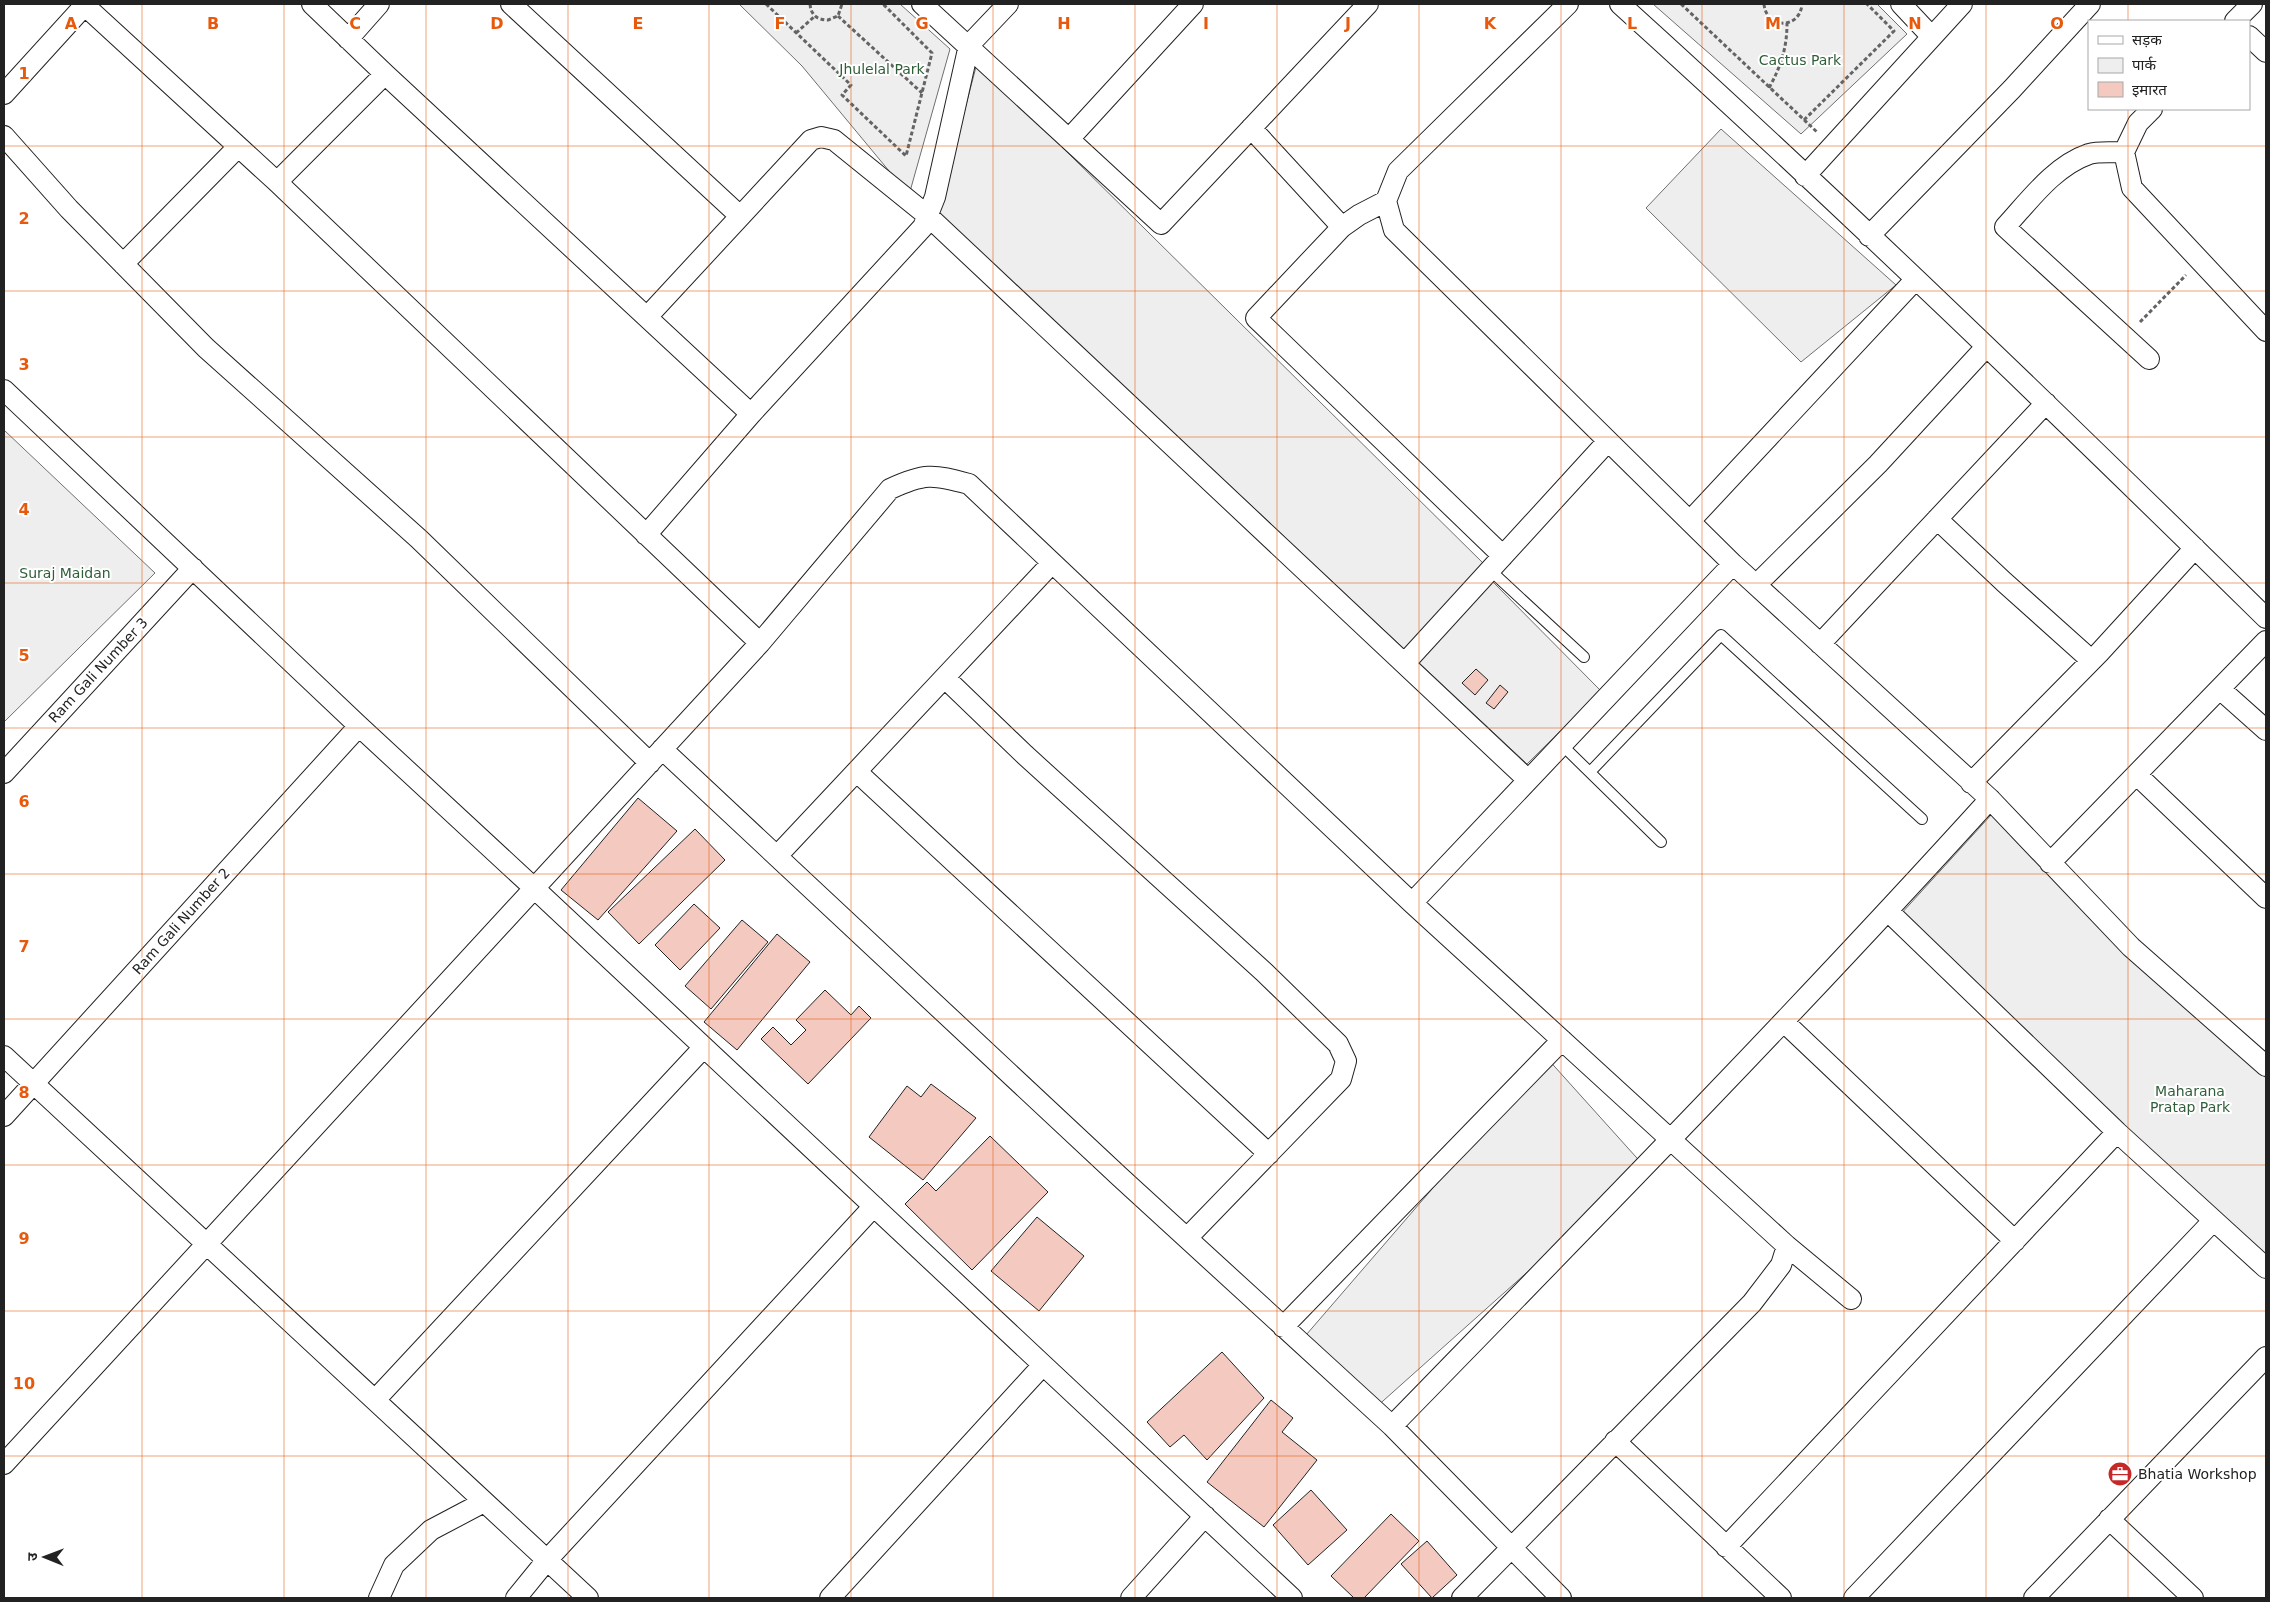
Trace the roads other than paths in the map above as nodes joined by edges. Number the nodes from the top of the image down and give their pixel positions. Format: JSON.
{"nodes":[{"id":1,"x":84,"y":4,"type":"edge"},
{"id":2,"x":312,"y":4,"type":"edge"},
{"id":3,"x":379,"y":4,"type":"edge"},
{"id":4,"x":511,"y":4,"type":"edge"},
{"id":5,"x":922,"y":4,"type":"edge"},
{"id":6,"x":1008,"y":4,"type":"edge"},
{"id":7,"x":1193,"y":4,"type":"edge"},
{"id":8,"x":1368,"y":4,"type":"edge"},
{"id":9,"x":1568,"y":4,"type":"edge"},
{"id":10,"x":1620,"y":4,"type":"edge"},
{"id":11,"x":1901,"y":4,"type":"edge"},
{"id":12,"x":1962,"y":4,"type":"edge"},
{"id":13,"x":2090,"y":4,"type":"edge"},
{"id":14,"x":2252,"y":4,"type":"edge"},
{"id":15,"x":2236,"y":20,"type":"edge"},
{"id":16,"x":1932,"y":37,"type":"junction"},
{"id":17,"x":2250,"y":37,"type":"edge"},
{"id":18,"x":348,"y":39,"type":"junction"},
{"id":19,"x":969,"y":46,"type":"junction"},
{"id":20,"x":2266,"y":52,"type":"edge"},
{"id":21,"x":385,"y":74,"type":"junction"},
{"id":22,"x":4,"y":94,"type":"edge"},
{"id":23,"x":2151,"y":110,"type":"edge"},
{"id":24,"x":1251,"y":128,"type":"junction"},
{"id":25,"x":4,"y":136,"type":"edge"},
{"id":26,"x":1069,"y":139,"type":"junction"},
{"id":27,"x":238,"y":147,"type":"junction"},
{"id":28,"x":2124,"y":152,"type":"junction"},
{"id":29,"x":1805,"y":176,"type":"junction"},
{"id":30,"x":277,"y":182,"type":"junction"},
{"id":31,"x":1386,"y":201,"type":"junction"},
{"id":32,"x":740,"y":216,"type":"junction"},
{"id":33,"x":928,"y":216,"type":"junction"},
{"id":34,"x":1342,"y":227,"type":"junction"},
{"id":35,"x":1869,"y":236,"type":"junction"},
{"id":36,"x":123,"y":264,"type":"junction"},
{"id":37,"x":1915,"y":280,"type":"junction"},
{"id":38,"x":647,"y":317,"type":"junction"},
{"id":39,"x":2266,"y":331,"type":"edge"},
{"id":40,"x":1986,"y":347,"type":"junction"},
{"id":41,"x":2149,"y":359,"type":"dead end"},
{"id":42,"x":4,"y":390,"type":"edge"},
{"id":43,"x":2046,"y":403,"type":"junction"},
{"id":44,"x":751,"y":414,"type":"junction"},
{"id":45,"x":1608,"y":441,"type":"junction"},
{"id":46,"x":1937,"y":519,"type":"junction"},
{"id":47,"x":1690,"y":521,"type":"junction"},
{"id":48,"x":646,"y":535,"type":"junction"},
{"id":49,"x":2195,"y":548,"type":"junction"},
{"id":50,"x":1052,"y":563,"type":"junction"},
{"id":51,"x":1496,"y":563,"type":"junction"},
{"id":52,"x":1733,"y":564,"type":"junction"},
{"id":53,"x":193,"y":568,"type":"junction"},
{"id":54,"x":1756,"y":585,"type":"junction"},
{"id":55,"x":2266,"y":618,"type":"edge"},
{"id":56,"x":2266,"y":641,"type":"edge"},
{"id":57,"x":760,"y":644,"type":"junction"},
{"id":58,"x":1820,"y":644,"type":"junction"},
{"id":59,"x":1584,"y":657,"type":"dead end"},
{"id":60,"x":2092,"y":660,"type":"junction"},
{"id":61,"x":1404,"y":663,"type":"junction"},
{"id":62,"x":945,"y":678,"type":"junction"},
{"id":63,"x":2220,"y":689,"type":"junction"},
{"id":64,"x":359,"y":726,"type":"junction"},
{"id":65,"x":2266,"y":730,"type":"edge"},
{"id":66,"x":1562,"y":745,"type":"junction"},
{"id":67,"x":656,"y":756,"type":"junction"},
{"id":68,"x":857,"y":772,"type":"junction"},
{"id":69,"x":1590,"y":772,"type":"junction"},
{"id":70,"x":4,"y":773,"type":"edge"},
{"id":71,"x":2137,"y":775,"type":"junction"},
{"id":72,"x":1528,"y":780,"type":"junction"},
{"id":73,"x":1972,"y":782,"type":"junction"},
{"id":74,"x":1990,"y":799,"type":"junction"},
{"id":75,"x":1922,"y":819,"type":"dead end"},
{"id":76,"x":1661,"y":842,"type":"dead end"},
{"id":77,"x":777,"y":856,"type":"junction"},
{"id":78,"x":2050,"y":864,"type":"junction"},
{"id":79,"x":534,"y":888,"type":"junction"},
{"id":80,"x":2266,"y":898,"type":"edge"},
{"id":81,"x":1412,"y":903,"type":"junction"},
{"id":82,"x":1888,"y":912,"type":"junction"},
{"id":83,"x":1784,"y":1022,"type":"junction"},
{"id":84,"x":1562,"y":1040,"type":"junction"},
{"id":85,"x":704,"y":1047,"type":"junction"},
{"id":86,"x":4,"y":1056,"type":"edge"},
{"id":87,"x":2266,"y":1066,"type":"edge"},
{"id":88,"x":34,"y":1084,"type":"junction"},
{"id":89,"x":4,"y":1116,"type":"edge"},
{"id":90,"x":2118,"y":1132,"type":"junction"},
{"id":91,"x":1672,"y":1140,"type":"junction"},
{"id":92,"x":1269,"y":1154,"type":"junction"},
{"id":93,"x":874,"y":1206,"type":"junction"},
{"id":94,"x":2213,"y":1221,"type":"junction"},
{"id":95,"x":1187,"y":1238,"type":"junction"},
{"id":96,"x":2015,"y":1241,"type":"junction"},
{"id":97,"x":206,"y":1243,"type":"junction"},
{"id":98,"x":1787,"y":1246,"type":"junction"},
{"id":99,"x":2266,"y":1268,"type":"edge"},
{"id":100,"x":1851,"y":1299,"type":"dead end"},
{"id":101,"x":1283,"y":1327,"type":"junction"},
{"id":102,"x":2266,"y":1357,"type":"edge"},
{"id":103,"x":1043,"y":1365,"type":"junction"},
{"id":104,"x":375,"y":1400,"type":"junction"},
{"id":105,"x":1392,"y":1426,"type":"junction"},
{"id":106,"x":1615,"y":1441,"type":"junction"},
{"id":107,"x":4,"y":1464,"type":"edge"},
{"id":108,"x":484,"y":1502,"type":"junction"},
{"id":109,"x":1205,"y":1516,"type":"junction"},
{"id":110,"x":2109,"y":1519,"type":"junction"},
{"id":111,"x":1726,"y":1547,"type":"junction"},
{"id":112,"x":1511,"y":1548,"type":"junction"},
{"id":113,"x":547,"y":1560,"type":"junction"},
{"id":114,"x":379,"y":1598,"type":"edge"},
{"id":115,"x":516,"y":1598,"type":"edge"},
{"id":116,"x":588,"y":1598,"type":"edge"},
{"id":117,"x":830,"y":1598,"type":"edge"},
{"id":118,"x":1131,"y":1598,"type":"edge"},
{"id":119,"x":1292,"y":1598,"type":"edge"},
{"id":120,"x":1462,"y":1598,"type":"edge"},
{"id":121,"x":1560,"y":1598,"type":"edge"},
{"id":122,"x":1781,"y":1598,"type":"edge"},
{"id":123,"x":1854,"y":1598,"type":"edge"},
{"id":124,"x":2034,"y":1598,"type":"edge"},
{"id":125,"x":2193,"y":1598,"type":"edge"}],
"edges":[{"from":1,"to":22,"type":"street"},
{"from":1,"to":27,"type":"street"},
{"from":2,"to":18,"type":"street"},
{"from":3,"to":18,"type":"street"},
{"from":4,"to":32,"type":"street"},
{"from":5,"to":19,"type":"street"},
{"from":6,"to":19,"type":"street"},
{"from":7,"to":26,"type":"street"},
{"from":8,"to":24,"type":"street"},
{"from":9,"to":31,"type":"street"},
{"from":10,"to":29,"type":"street"},
{"from":11,"to":16,"type":"street"},
{"from":12,"to":16,"type":"street"},
{"from":13,"to":35,"type":"street"},
{"from":14,"to":15,"type":"street"},
{"from":16,"to":29,"type":"street"},
{"from":17,"to":20,"type":"street"},
{"from":18,"to":21,"type":"street"},
{"from":19,"to":26,"type":"street"},
{"from":19,"to":33,"type":"street"},
{"from":21,"to":30,"type":"street"},
{"from":21,"to":38,"type":"street"},
{"from":23,"to":28,"type":"street"},
{"from":24,"to":26,"type":"street"},
{"from":24,"to":34,"type":"street"},
{"from":25,"to":36,"type":"street"},
{"from":27,"to":30,"type":"street"},
{"from":27,"to":36,"type":"street"},
{"from":28,"to":39,"type":"street"},
{"from":28,"to":41,"type":"street"},
{"from":29,"to":35,"type":"street"},
{"from":30,"to":48,"type":"street"},
{"from":31,"to":34,"type":"street"},
{"from":31,"to":45,"type":"street"},
{"from":32,"to":33,"type":"street"},
{"from":32,"to":38,"type":"street"},
{"from":33,"to":44,"type":"street"},
{"from":33,"to":61,"type":"street"},
{"from":34,"to":51,"type":"street"},
{"from":35,"to":37,"type":"street"},
{"from":36,"to":67,"type":"street"},
{"from":37,"to":40,"type":"street"},
{"from":37,"to":47,"type":"street"},
{"from":38,"to":44,"type":"street"},
{"from":40,"to":43,"type":"street"},
{"from":40,"to":54,"type":"street"},
{"from":42,"to":53,"type":"street"},
{"from":43,"to":46,"type":"street"},
{"from":43,"to":49,"type":"street"},
{"from":44,"to":48,"type":"street"},
{"from":45,"to":47,"type":"street"},
{"from":45,"to":51,"type":"street"},
{"from":46,"to":58,"type":"street"},
{"from":46,"to":60,"type":"street"},
{"from":47,"to":52,"type":"street"},
{"from":48,"to":57,"type":"street"},
{"from":49,"to":55,"type":"street"},
{"from":49,"to":60,"type":"street"},
{"from":50,"to":57,"type":"street"},
{"from":50,"to":62,"type":"street"},
{"from":50,"to":81,"type":"street"},
{"from":51,"to":59,"type":"lane"},
{"from":51,"to":61,"type":"street"},
{"from":52,"to":54,"type":"street"},
{"from":52,"to":66,"type":"street"},
{"from":53,"to":64,"type":"street"},
{"from":53,"to":70,"type":"street","name":"Ram Gali Number 3"},
{"from":54,"to":58,"type":"street"},
{"from":56,"to":63,"type":"street"},
{"from":57,"to":67,"type":"street"},
{"from":58,"to":73,"type":"street"},
{"from":60,"to":73,"type":"street"},
{"from":61,"to":72,"type":"street"},
{"from":62,"to":68,"type":"street"},
{"from":62,"to":92,"type":"street"},
{"from":63,"to":65,"type":"street"},
{"from":63,"to":71,"type":"street"},
{"from":64,"to":79,"type":"street"},
{"from":64,"to":88,"type":"street","name":"Ram Gali Number 2"},
{"from":66,"to":69,"type":"lane"},
{"from":66,"to":72,"type":"street"},
{"from":67,"to":77,"type":"street"},
{"from":67,"to":79,"type":"street"},
{"from":68,"to":77,"type":"street"},
{"from":68,"to":92,"type":"street"},
{"from":69,"to":75,"type":"lane"},
{"from":69,"to":76,"type":"lane"},
{"from":71,"to":78,"type":"street"},
{"from":71,"to":80,"type":"street"},
{"from":72,"to":81,"type":"street"},
{"from":73,"to":74,"type":"street"},
{"from":74,"to":78,"type":"street"},
{"from":74,"to":82,"type":"street"},
{"from":77,"to":95,"type":"street"},
{"from":78,"to":87,"type":"street"},
{"from":79,"to":85,"type":"street"},
{"from":79,"to":97,"type":"street"},
{"from":81,"to":84,"type":"street"},
{"from":82,"to":83,"type":"street"},
{"from":82,"to":90,"type":"street"},
{"from":83,"to":91,"type":"street"},
{"from":83,"to":96,"type":"street"},
{"from":84,"to":91,"type":"street"},
{"from":84,"to":101,"type":"street"},
{"from":85,"to":93,"type":"street"},
{"from":85,"to":104,"type":"street"},
{"from":86,"to":88,"type":"street"},
{"from":88,"to":89,"type":"street","name":"Ram Gali Number 2"},
{"from":88,"to":97,"type":"street"},
{"from":90,"to":94,"type":"street"},
{"from":90,"to":96,"type":"street"},
{"from":91,"to":98,"type":"street"},
{"from":91,"to":105,"type":"street"},
{"from":92,"to":95,"type":"street"},
{"from":93,"to":103,"type":"street"},
{"from":93,"to":113,"type":"street"},
{"from":94,"to":99,"type":"street"},
{"from":94,"to":123,"type":"street"},
{"from":95,"to":101,"type":"street"},
{"from":96,"to":111,"type":"street"},
{"from":97,"to":104,"type":"street"},
{"from":97,"to":107,"type":"street"},
{"from":98,"to":100,"type":"street"},
{"from":98,"to":106,"type":"street"},
{"from":101,"to":105,"type":"street"},
{"from":102,"to":110,"type":"street"},
{"from":103,"to":109,"type":"street"},
{"from":103,"to":117,"type":"street"},
{"from":104,"to":108,"type":"street"},
{"from":105,"to":112,"type":"street"},
{"from":106,"to":111,"type":"street"},
{"from":106,"to":112,"type":"street"},
{"from":108,"to":113,"type":"street"},
{"from":108,"to":114,"type":"street"},
{"from":109,"to":118,"type":"street"},
{"from":109,"to":119,"type":"street"},
{"from":110,"to":124,"type":"street"},
{"from":110,"to":125,"type":"street"},
{"from":111,"to":122,"type":"street"},
{"from":112,"to":120,"type":"street"},
{"from":112,"to":121,"type":"street"},
{"from":113,"to":115,"type":"street"},
{"from":113,"to":116,"type":"street"}]}
